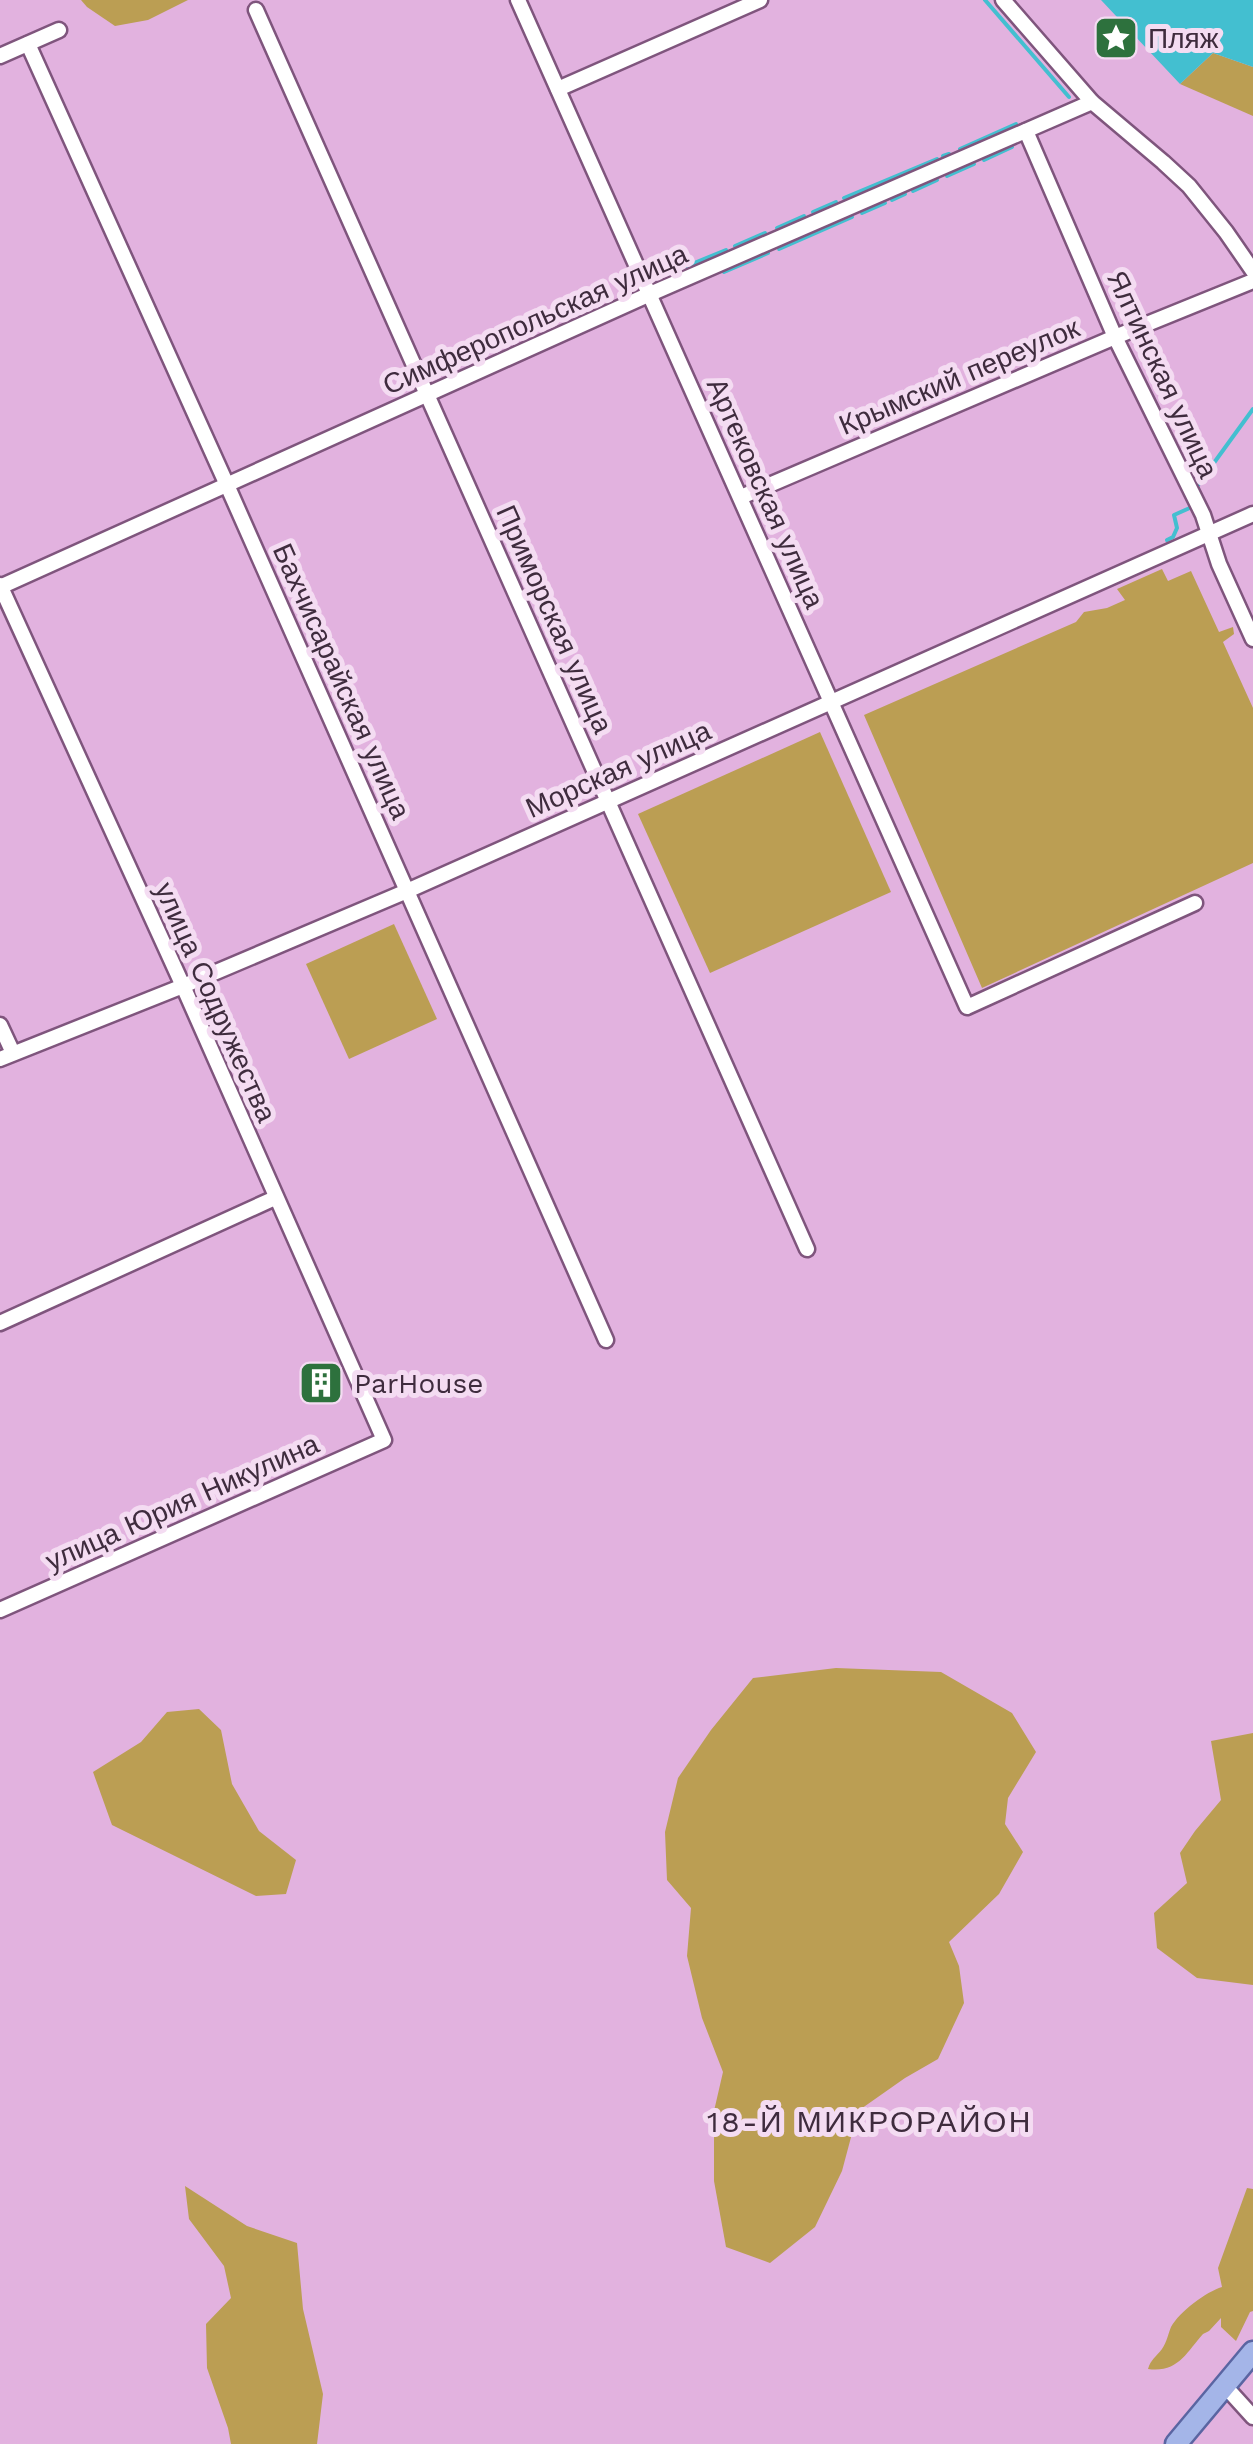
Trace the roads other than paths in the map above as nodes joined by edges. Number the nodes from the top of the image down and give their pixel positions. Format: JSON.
{"nodes":[{"id":1,"x":518,"y":0,"type":"edge"},
{"id":2,"x":760,"y":0,"type":"edge"},
{"id":3,"x":1003,"y":0,"type":"edge"},
{"id":4,"x":256,"y":10,"type":"dead end"},
{"id":5,"x":59,"y":30,"type":"dead end"},
{"id":6,"x":28,"y":44,"type":"junction"},
{"id":7,"x":0,"y":56,"type":"edge"},
{"id":8,"x":558,"y":89,"type":"junction"},
{"id":9,"x":1092,"y":102,"type":"junction"},
{"id":10,"x":1026,"y":131,"type":"junction"},
{"id":11,"x":1253,"y":271,"type":"edge"},
{"id":12,"x":1253,"y":281,"type":"edge"},
{"id":13,"x":650,"y":294,"type":"junction"},
{"id":14,"x":1115,"y":336,"type":"junction"},
{"id":15,"x":427,"y":393,"type":"junction"},
{"id":16,"x":228,"y":485,"type":"junction"},
{"id":17,"x":741,"y":496,"type":"junction"},
{"id":18,"x":1253,"y":514,"type":"edge"},
{"id":19,"x":1210,"y":534,"type":"junction"},
{"id":20,"x":0,"y":586,"type":"edge"},
{"id":21,"x":1253,"y":639,"type":"edge"},
{"id":22,"x":831,"y":702,"type":"junction"},
{"id":23,"x":609,"y":800,"type":"junction"},
{"id":24,"x":408,"y":891,"type":"junction"},
{"id":25,"x":1194,"y":903,"type":"dead end"},
{"id":26,"x":183,"y":986,"type":"junction"},
{"id":27,"x":0,"y":1025,"type":"edge"},
{"id":28,"x":7,"y":1056,"type":"edge"},
{"id":29,"x":275,"y":1198,"type":"junction"},
{"id":30,"x":807,"y":1249,"type":"dead end"},
{"id":31,"x":0,"y":1323,"type":"edge"},
{"id":32,"x":606,"y":1340,"type":"dead end"},
{"id":33,"x":384,"y":1440,"type":"joint"},
{"id":34,"x":0,"y":1610,"type":"edge"},
{"id":35,"x":1253,"y":2352,"type":"edge"},
{"id":36,"x":1224,"y":2385,"type":"junction"},
{"id":37,"x":1253,"y":2416,"type":"edge"},
{"id":38,"x":1176,"y":2444,"type":"edge"}],
"edges":[{"from":1,"to":8,"type":"street","name":"Артековская улица"},
{"from":2,"to":8,"type":"street"},
{"from":3,"to":9,"type":"street"},
{"from":4,"to":15,"type":"street","name":"Приморская улица"},
{"from":5,"to":6,"type":"street"},
{"from":6,"to":7,"type":"street"},
{"from":6,"to":16,"type":"street","name":"Бахчисарайская улица"},
{"from":8,"to":13,"type":"street","name":"Артековская улица"},
{"from":9,"to":10,"type":"street","name":"Симферопольская улица"},
{"from":9,"to":11,"type":"street"},
{"from":10,"to":13,"type":"street","name":"Симферопольская улица"},
{"from":10,"to":14,"type":"street","name":"Ялтинская улица"},
{"from":12,"to":14,"type":"street","name":"Крымский переулок"},
{"from":13,"to":15,"type":"street","name":"Симферопольская улица"},
{"from":13,"to":17,"type":"street","name":"Артековская улица"},
{"from":14,"to":17,"type":"street","name":"Крымский переулок"},
{"from":14,"to":19,"type":"street","name":"Ялтинская улица"},
{"from":15,"to":16,"type":"street","name":"Симферопольская улица"},
{"from":15,"to":23,"type":"street","name":"Приморская улица"},
{"from":16,"to":20,"type":"street","name":"Симферопольская улица"},
{"from":16,"to":24,"type":"street","name":"Бахчисарайская улица"},
{"from":17,"to":22,"type":"street","name":"Артековская улица"},
{"from":18,"to":19,"type":"street","name":"Морская улица"},
{"from":19,"to":21,"type":"street","name":"Ялтинская улица"},
{"from":19,"to":22,"type":"street","name":"Морская улица"},
{"from":20,"to":26,"type":"street","name":"улица Содружества"},
{"from":22,"to":23,"type":"street","name":"Морская улица"},
{"from":22,"to":25,"type":"street","name":"Артековская улица"},
{"from":23,"to":24,"type":"street","name":"Морская улица"},
{"from":23,"to":30,"type":"street","name":"Приморская улица"},
{"from":24,"to":26,"type":"street","name":"Морская улица"},
{"from":24,"to":32,"type":"street","name":"Бахчисарайская улица"},
{"from":26,"to":28,"type":"street","name":"Морская улица"},
{"from":26,"to":29,"type":"street","name":"улица Содружества"},
{"from":27,"to":28,"type":"street"},
{"from":29,"to":31,"type":"street"},
{"from":29,"to":33,"type":"street","name":"улица Содружества"},
{"from":33,"to":34,"type":"street","name":"улица Юрия Никулина"},
{"from":35,"to":36,"type":"main road"},
{"from":36,"to":37,"type":"street"},
{"from":36,"to":38,"type":"main road"}]}
